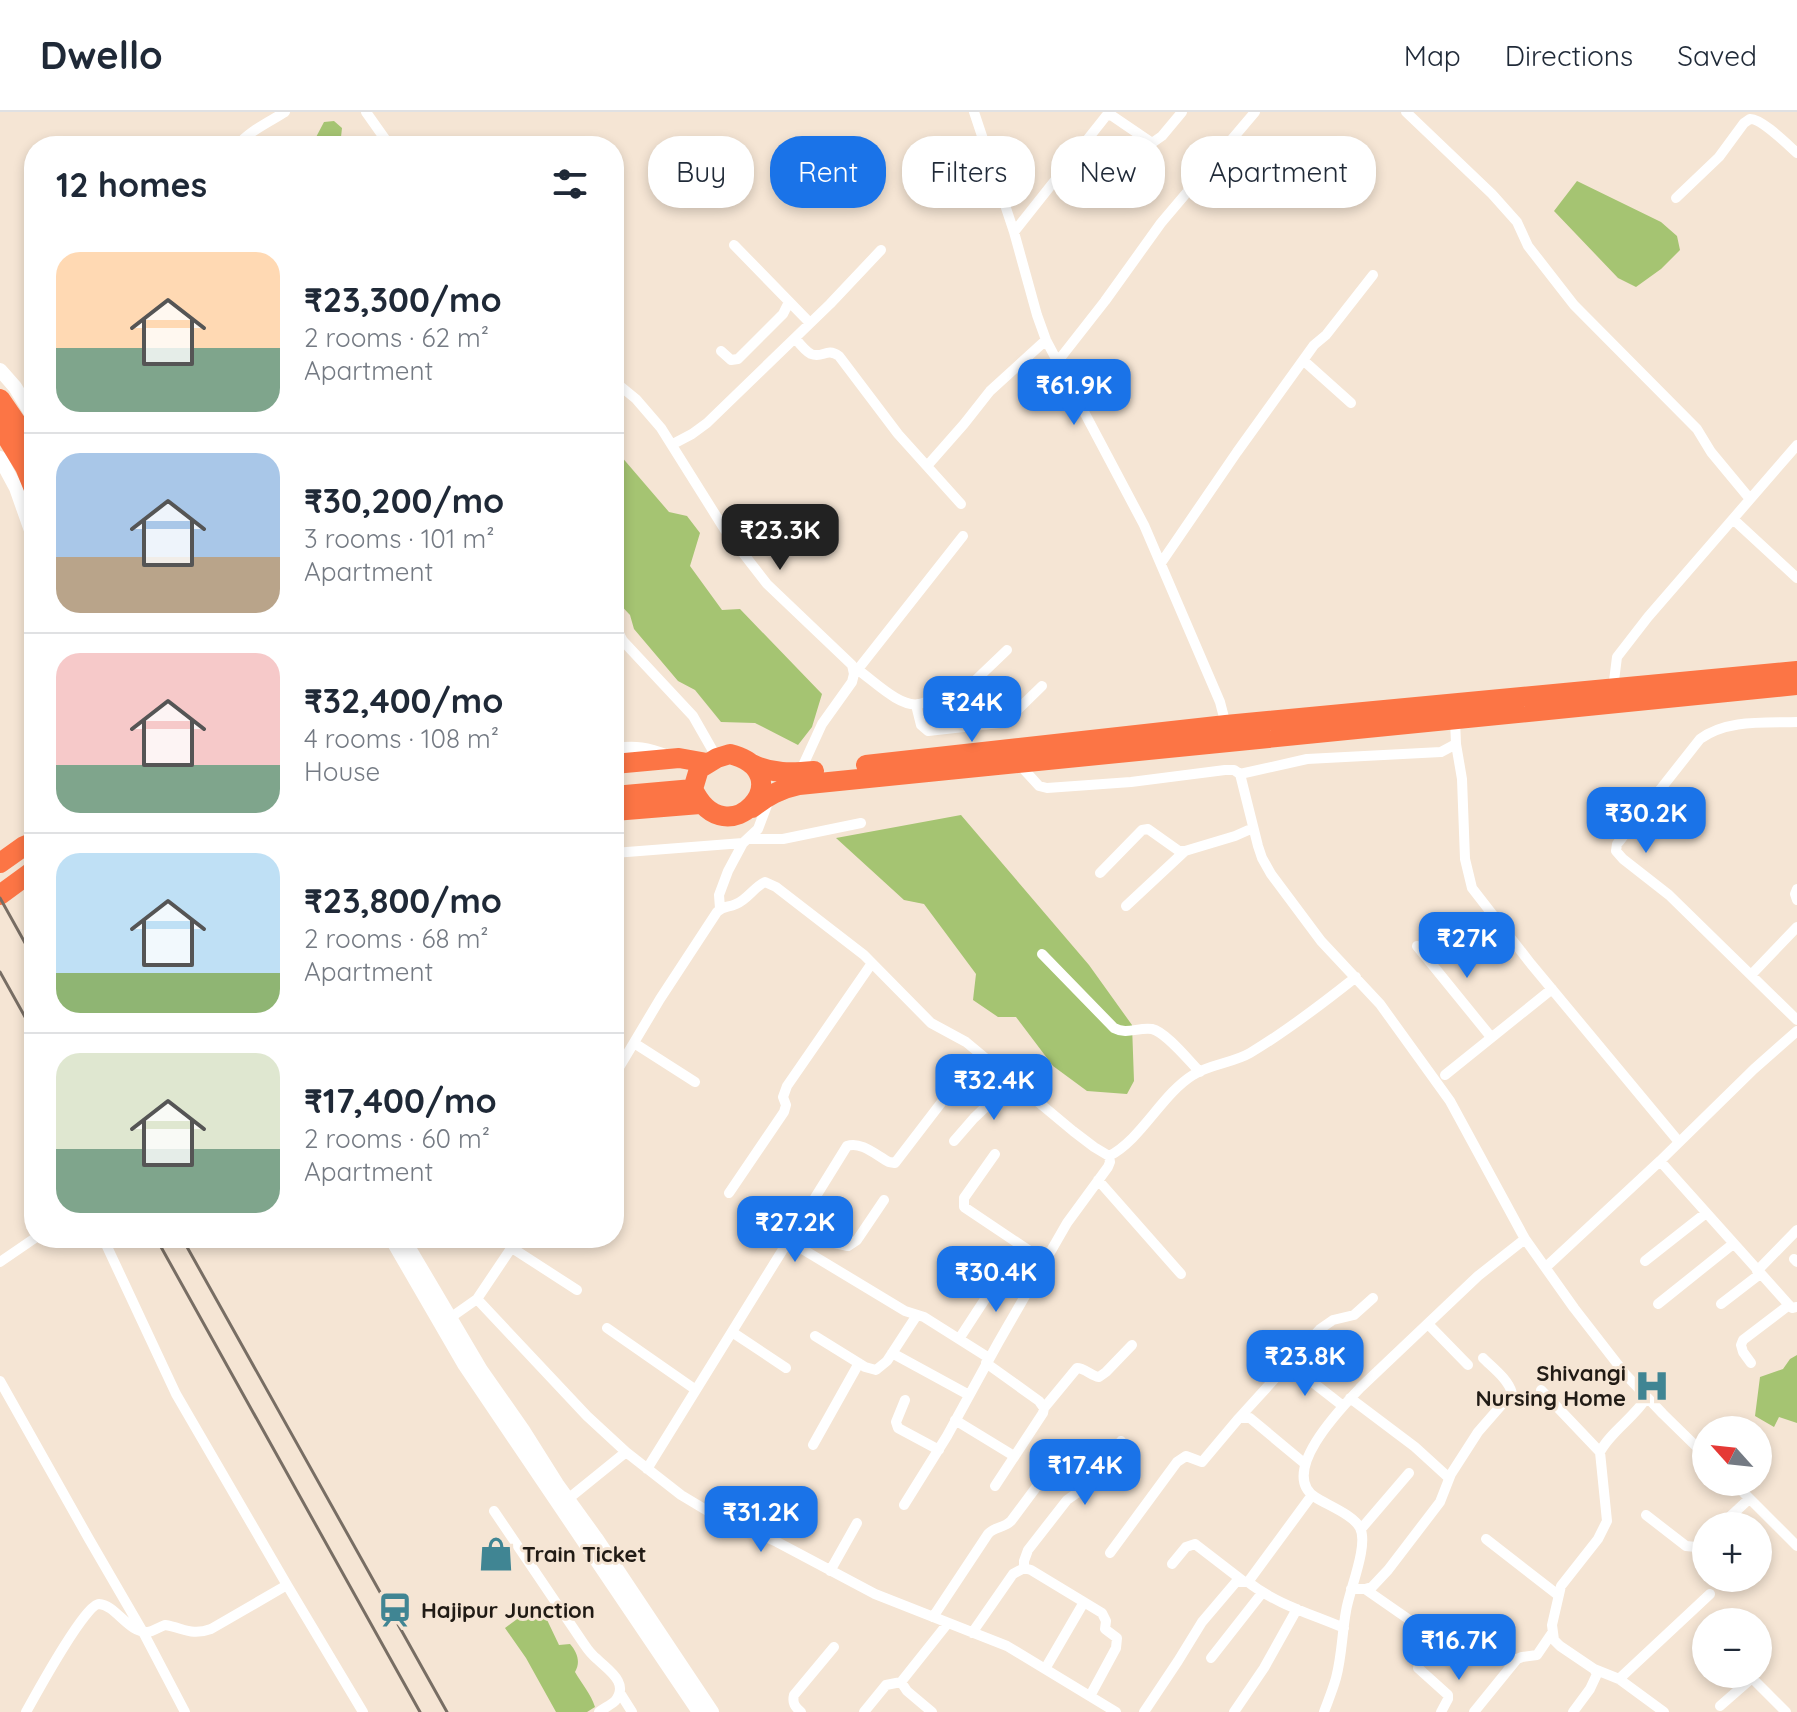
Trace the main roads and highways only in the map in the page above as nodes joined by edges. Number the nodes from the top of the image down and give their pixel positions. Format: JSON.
{"nodes":[{"id":1,"x":0,"y":370,"type":"edge"},
{"id":2,"x":0,"y":399,"type":"edge"},
{"id":3,"x":24,"y":402,"type":"edge"},
{"id":4,"x":0,"y":426,"type":"edge"},
{"id":5,"x":24,"y":434,"type":"edge"},
{"id":6,"x":0,"y":458,"type":"edge"},
{"id":7,"x":24,"y":465,"type":"edge"},
{"id":8,"x":24,"y":511,"type":"edge"},
{"id":9,"x":1797,"y":671,"type":"edge"},
{"id":10,"x":1797,"y":685,"type":"edge"},
{"id":11,"x":624,"y":749,"type":"edge"},
{"id":12,"x":670,"y":759,"type":"junction"},
{"id":13,"x":624,"y":763,"type":"edge"},
{"id":14,"x":752,"y":764,"type":"junction"},
{"id":15,"x":624,"y":779,"type":"edge"},
{"id":16,"x":700,"y":781,"type":"junction"},
{"id":17,"x":644,"y":783,"type":"junction"},
{"id":18,"x":624,"y":792,"type":"edge"},
{"id":19,"x":624,"y":808,"type":"edge"},
{"id":20,"x":752,"y":808,"type":"junction"},
{"id":21,"x":624,"y":818,"type":"edge"},
{"id":22,"x":24,"y":846,"type":"edge"},
{"id":23,"x":0,"y":863,"type":"edge"},
{"id":24,"x":24,"y":877,"type":"edge"},
{"id":25,"x":0,"y":895,"type":"edge"},
{"id":26,"x":405,"y":1248,"type":"edge"},
{"id":27,"x":405,"y":1248,"type":"edge"},
{"id":28,"x":699,"y":1712,"type":"edge"},
{"id":29,"x":712,"y":1712,"type":"edge"}],
"edges":[{"from":1,"to":3,"type":"main road"},
{"from":2,"to":5,"type":"highway"},
{"from":4,"to":7,"type":"highway"},
{"from":6,"to":8,"type":"main road"},
{"from":9,"to":14,"type":"highway"},
{"from":10,"to":20,"type":"highway"},
{"from":11,"to":12,"type":"main road"},
{"from":12,"to":13,"type":"highway"},
{"from":12,"to":16,"type":"highway"},
{"from":14,"to":16,"type":"highway"},
{"from":14,"to":20,"type":"highway"},
{"from":15,"to":17,"type":"highway"},
{"from":16,"to":17,"type":"highway"},
{"from":16,"to":19,"type":"highway"},
{"from":16,"to":20,"type":"highway"},
{"from":16,"to":21,"type":"main road"},
{"from":17,"to":18,"type":"highway"},
{"from":22,"to":23,"type":"highway"},
{"from":24,"to":25,"type":"highway"},
{"from":26,"to":29,"type":"main road"},
{"from":27,"to":28,"type":"main road"}]}
